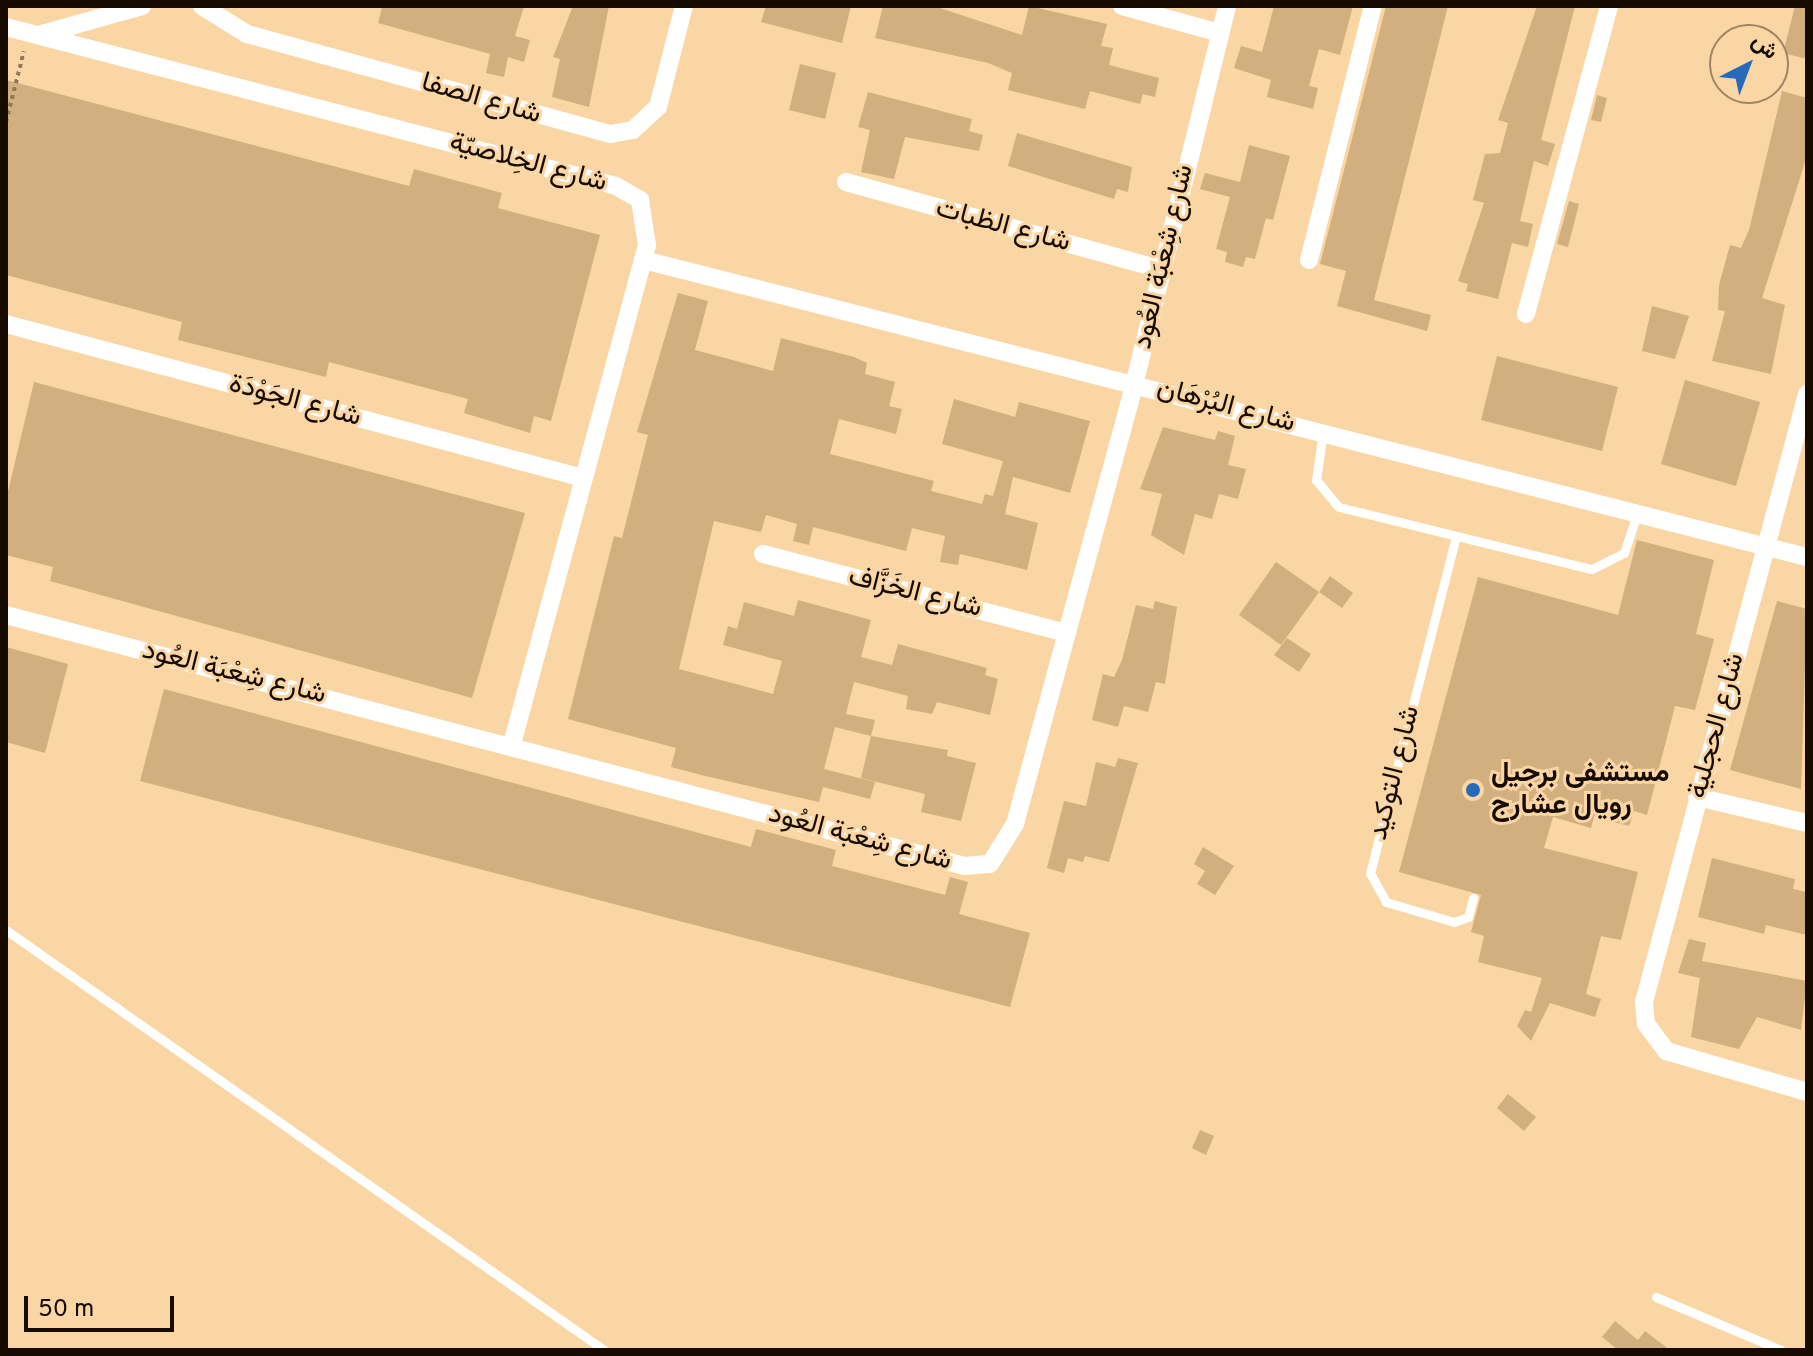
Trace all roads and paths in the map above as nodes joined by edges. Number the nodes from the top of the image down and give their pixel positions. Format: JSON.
{"nodes":[{"id":1,"x":142,"y":6,"type":"edge"},
{"id":2,"x":202,"y":6,"type":"edge"},
{"id":3,"x":684,"y":6,"type":"edge"},
{"id":4,"x":1122,"y":6,"type":"edge"},
{"id":5,"x":1227,"y":6,"type":"edge"},
{"id":6,"x":1373,"y":6,"type":"edge"},
{"id":7,"x":1609,"y":6,"type":"edge"},
{"id":8,"x":6,"y":27,"type":"edge"},
{"id":9,"x":1220,"y":33,"type":"junction"},
{"id":10,"x":33,"y":34,"type":"junction"},
{"id":11,"x":6,"y":122,"type":"edge"},
{"id":12,"x":846,"y":182,"type":"dead end"},
{"id":13,"x":644,"y":260,"type":"junction"},
{"id":14,"x":1309,"y":260,"type":"dead end"},
{"id":15,"x":1160,"y":269,"type":"junction"},
{"id":16,"x":1526,"y":314,"type":"dead end"},
{"id":17,"x":6,"y":324,"type":"edge"},
{"id":18,"x":1135,"y":381,"type":"junction"},
{"id":19,"x":1805,"y":406,"type":"edge"},
{"id":20,"x":1323,"y":432,"type":"junction"},
{"id":21,"x":583,"y":478,"type":"junction"},
{"id":22,"x":1637,"y":514,"type":"junction"},
{"id":23,"x":1456,"y":536,"type":"junction"},
{"id":24,"x":1766,"y":546,"type":"junction"},
{"id":25,"x":763,"y":554,"type":"dead end"},
{"id":26,"x":1807,"y":557,"type":"edge"},
{"id":27,"x":6,"y":615,"type":"edge"},
{"id":28,"x":1067,"y":633,"type":"junction"},
{"id":29,"x":512,"y":744,"type":"junction"},
{"id":30,"x":1697,"y":797,"type":"junction"},
{"id":31,"x":1807,"y":823,"type":"edge"},
{"id":32,"x":1473,"y":898,"type":"dead end"},
{"id":33,"x":6,"y":930,"type":"edge"},
{"id":34,"x":1807,"y":1092,"type":"edge"},
{"id":35,"x":1656,"y":1297,"type":"dead end"},
{"id":36,"x":604,"y":1350,"type":"edge"},
{"id":37,"x":1781,"y":1350,"type":"edge"}],
"edges":[{"from":1,"to":10,"type":"street"},
{"from":2,"to":3,"type":"street","name":"شارع الصفا"},
{"from":4,"to":9,"type":"street"},
{"from":5,"to":9,"type":"street","name":"شارع شِعْبَة العُود"},
{"from":6,"to":14,"type":"street"},
{"from":7,"to":16,"type":"street"},
{"from":8,"to":10,"type":"street","name":"شارع الخِلاصيّة"},
{"from":9,"to":15,"type":"street","name":"شارع شِعْبَة العُود"},
{"from":10,"to":11,"type":"path"},
{"from":10,"to":13,"type":"street","name":"شارع الخِلاصيّة"},
{"from":12,"to":15,"type":"street","name":"شارع الظبات"},
{"from":13,"to":18,"type":"street","name":"شارع البُرْهَان"},
{"from":13,"to":21,"type":"street","name":"شارع الخِلاصيّة"},
{"from":15,"to":18,"type":"street","name":"شارع شِعْبَة العُود"},
{"from":17,"to":21,"type":"street","name":"شارع الجَوْدَة"},
{"from":18,"to":20,"type":"street","name":"شارع البُرْهَان"},
{"from":18,"to":28,"type":"street","name":"شارع شِعْبَة العُود"},
{"from":19,"to":24,"type":"street","name":"شارع الحجلية"},
{"from":20,"to":22,"type":"street","name":"شارع البُرْهَان"},
{"from":20,"to":23,"type":"lane"},
{"from":21,"to":29,"type":"street","name":"شارع الخِلاصيّة"},
{"from":22,"to":23,"type":"lane"},
{"from":22,"to":24,"type":"street","name":"شارع البُرْهَان"},
{"from":23,"to":32,"type":"lane","name":"شارع التوكيد"},
{"from":24,"to":26,"type":"street","name":"شارع البُرْهَان"},
{"from":24,"to":30,"type":"street","name":"شارع الحجلية"},
{"from":25,"to":28,"type":"street","name":"شارع الخَزَّاف"},
{"from":27,"to":29,"type":"street","name":"شارع شِعْبَة العُود"},
{"from":28,"to":29,"type":"street","name":"شارع شِعْبَة العُود"},
{"from":30,"to":31,"type":"street"},
{"from":30,"to":34,"type":"street","name":"شارع الحجلية"},
{"from":33,"to":36,"type":"lane"},
{"from":35,"to":37,"type":"lane"}]}
